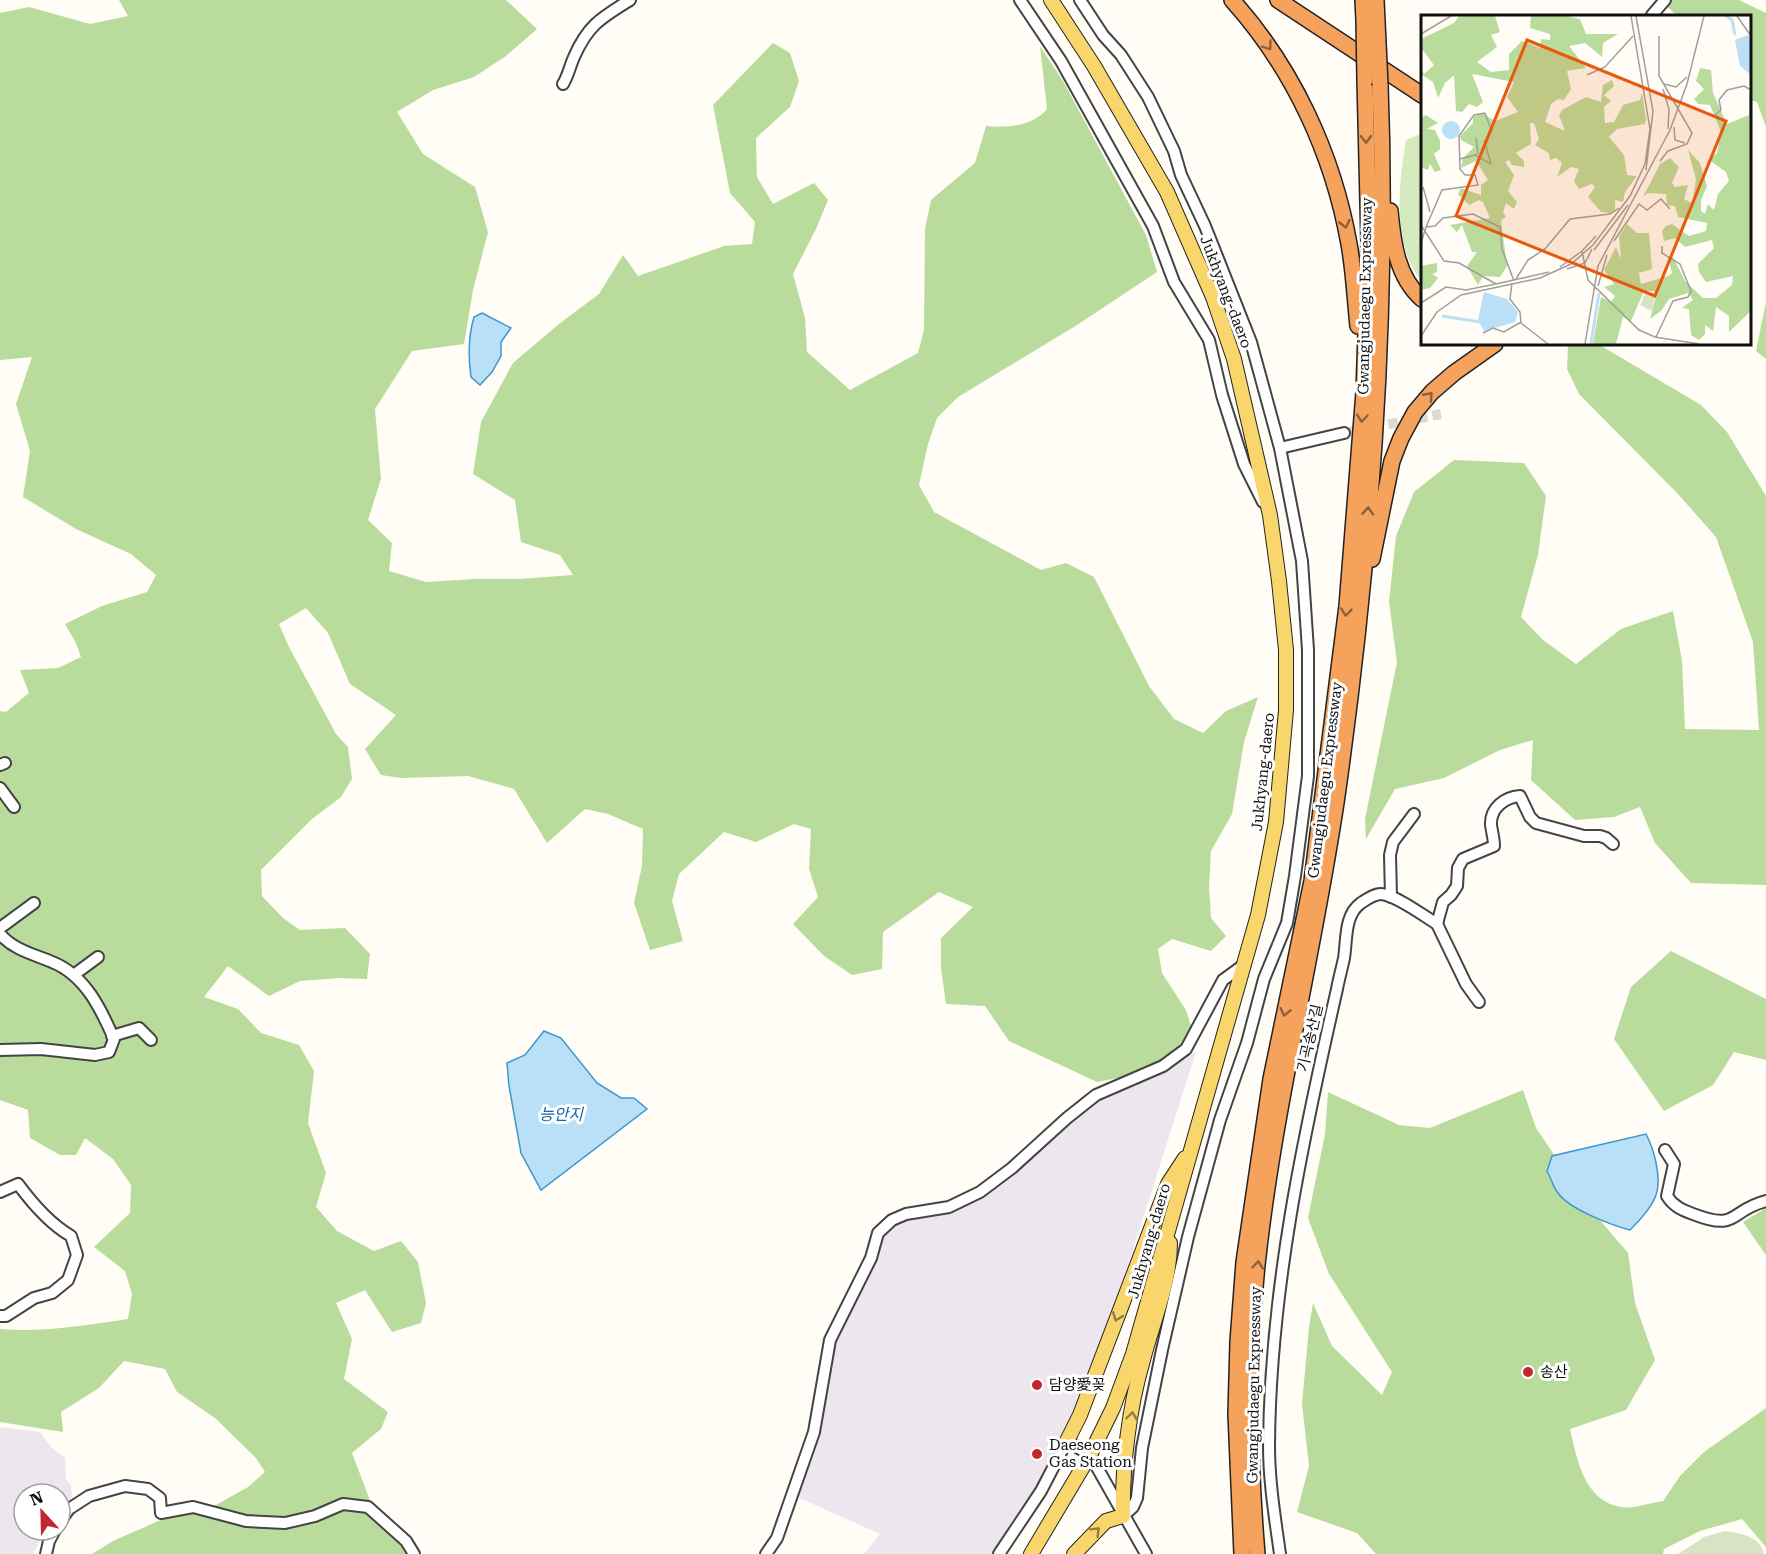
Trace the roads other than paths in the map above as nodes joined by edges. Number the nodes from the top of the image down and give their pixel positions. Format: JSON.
{"nodes":[{"id":1,"x":630,"y":0,"type":"edge"},
{"id":2,"x":1020,"y":0,"type":"edge"},
{"id":3,"x":1051,"y":0,"type":"edge"},
{"id":4,"x":1080,"y":0,"type":"edge"},
{"id":5,"x":1232,"y":0,"type":"edge"},
{"id":6,"x":1278,"y":0,"type":"edge"},
{"id":7,"x":1296,"y":0,"type":"edge"},
{"id":8,"x":1363,"y":0,"type":"edge"},
{"id":9,"x":1376,"y":0,"type":"edge"},
{"id":10,"x":1665,"y":0,"type":"edge"},
{"id":11,"x":1652,"y":15,"type":"edge"},
{"id":12,"x":1370,"y":21,"type":"junction"},
{"id":13,"x":563,"y":84,"type":"dead end"},
{"id":14,"x":1421,"y":84,"type":"edge"},
{"id":15,"x":1421,"y":94,"type":"edge"},
{"id":16,"x":1383,"y":152,"type":"junction"},
{"id":17,"x":1421,"y":298,"type":"edge"},
{"id":18,"x":1494,"y":345,"type":"edge"},
{"id":19,"x":1364,"y":392,"type":"junction"},
{"id":20,"x":1344,"y":433,"type":"tunnel mouth"},
{"id":21,"x":1280,"y":448,"type":"junction"},
{"id":22,"x":1270,"y":516,"type":"junction"},
{"id":23,"x":1361,"y":609,"type":"junction"},
{"id":24,"x":0,"y":788,"type":"edge"},
{"id":25,"x":14,"y":807,"type":"dead end"},
{"id":26,"x":1414,"y":814,"type":"dead end"},
{"id":27,"x":1613,"y":844,"type":"dead end"},
{"id":28,"x":1391,"y":897,"type":"junction"},
{"id":29,"x":34,"y":903,"type":"dead end"},
{"id":30,"x":1437,"y":924,"type":"junction"},
{"id":31,"x":0,"y":928,"type":"edge"},
{"id":32,"x":0,"y":934,"type":"edge"},
{"id":33,"x":98,"y":957,"type":"dead end"},
{"id":34,"x":1245,"y":964,"type":"junction"},
{"id":35,"x":75,"y":974,"type":"junction"},
{"id":36,"x":1479,"y":1002,"type":"dead end"},
{"id":37,"x":112,"y":1036,"type":"junction"},
{"id":38,"x":151,"y":1040,"type":"dead end"},
{"id":39,"x":0,"y":1050,"type":"edge"},
{"id":40,"x":1192,"y":1149,"type":"junction"},
{"id":41,"x":1665,"y":1150,"type":"dead end"},
{"id":42,"x":0,"y":1192,"type":"edge"},
{"id":43,"x":1766,"y":1201,"type":"edge"},
{"id":44,"x":1171,"y":1224,"type":"junction"},
{"id":45,"x":0,"y":1316,"type":"edge"},
{"id":46,"x":1067,"y":1441,"type":"junction"},
{"id":47,"x":1089,"y":1455,"type":"junction"},
{"id":48,"x":72,"y":1507,"type":"edge"},
{"id":49,"x":1123,"y":1516,"type":"junction"},
{"id":50,"x":414,"y":1554,"type":"edge"},
{"id":51,"x":766,"y":1554,"type":"edge"},
{"id":52,"x":999,"y":1554,"type":"edge"},
{"id":53,"x":1030,"y":1554,"type":"edge"},
{"id":54,"x":1074,"y":1554,"type":"edge"},
{"id":55,"x":1146,"y":1554,"type":"edge"},
{"id":56,"x":1242,"y":1554,"type":"edge"},
{"id":57,"x":1257,"y":1554,"type":"edge"},
{"id":58,"x":1280,"y":1554,"type":"edge"}],
"edges":[{"from":1,"to":13,"type":"street"},
{"from":2,"to":22,"type":"street"},
{"from":3,"to":22,"type":"main road","name":"Jukhyang-daero"},
{"from":4,"to":21,"type":"street"},
{"from":5,"to":19,"type":"highway","one_way":true},
{"from":6,"to":15,"type":"highway"},
{"from":7,"to":14,"type":"highway"},
{"from":8,"to":12,"type":"highway","name":"Gwangjudaegu Expressway"},
{"from":9,"to":12,"type":"highway","name":"Gwangjudaegu Expressway"},
{"from":10,"to":11,"type":"street"},
{"from":12,"to":16,"type":"highway","name":"Gwangjudaegu Expressway","bridge":true},
{"from":12,"to":19,"type":"highway","name":"Gwangjudaegu Expressway","one_way":true,"bridge":true},
{"from":16,"to":17,"type":"highway"},
{"from":23,"to":16,"type":"highway","name":"Gwangjudaegu Expressway","one_way":true},
{"from":23,"to":18,"type":"highway","one_way":true},
{"from":19,"to":56,"type":"highway","name":"Gwangjudaegu Expressway","one_way":true},
{"from":20,"to":21,"type":"street"},
{"from":21,"to":49,"type":"street"},
{"from":22,"to":34,"type":"main road","name":"Jukhyang-daero"},
{"from":57,"to":23,"type":"highway","name":"Gwangjudaegu Expressway","one_way":true},
{"from":24,"to":25,"type":"street"},
{"from":26,"to":28,"type":"street"},
{"from":27,"to":30,"type":"street"},
{"from":28,"to":30,"type":"street"},
{"from":28,"to":58,"type":"street","name":"기곡송산길"},
{"from":29,"to":31,"type":"street"},
{"from":30,"to":36,"type":"street"},
{"from":32,"to":35,"type":"street"},
{"from":33,"to":35,"type":"street"},
{"from":34,"to":40,"type":"main road","name":"Jukhyang-daero"},
{"from":34,"to":51,"type":"street"},
{"from":35,"to":37,"type":"street"},
{"from":37,"to":38,"type":"street"},
{"from":37,"to":39,"type":"street"},
{"from":40,"to":44,"type":"main road","name":"Jukhyang-daero"},
{"from":40,"to":46,"type":"main road","one_way":true},
{"from":41,"to":43,"type":"street"},
{"from":42,"to":45,"type":"street"},
{"from":44,"to":47,"type":"main road","name":"Jukhyang-daero"},
{"from":49,"to":44,"type":"main road","one_way":true},
{"from":46,"to":47,"type":"street"},
{"from":46,"to":52,"type":"street"},
{"from":47,"to":49,"type":"street"},
{"from":47,"to":53,"type":"main road","name":"Jukhyang-daero"},
{"from":48,"to":50,"type":"street"},
{"from":54,"to":49,"type":"main road","one_way":true},
{"from":49,"to":55,"type":"street"}]}
